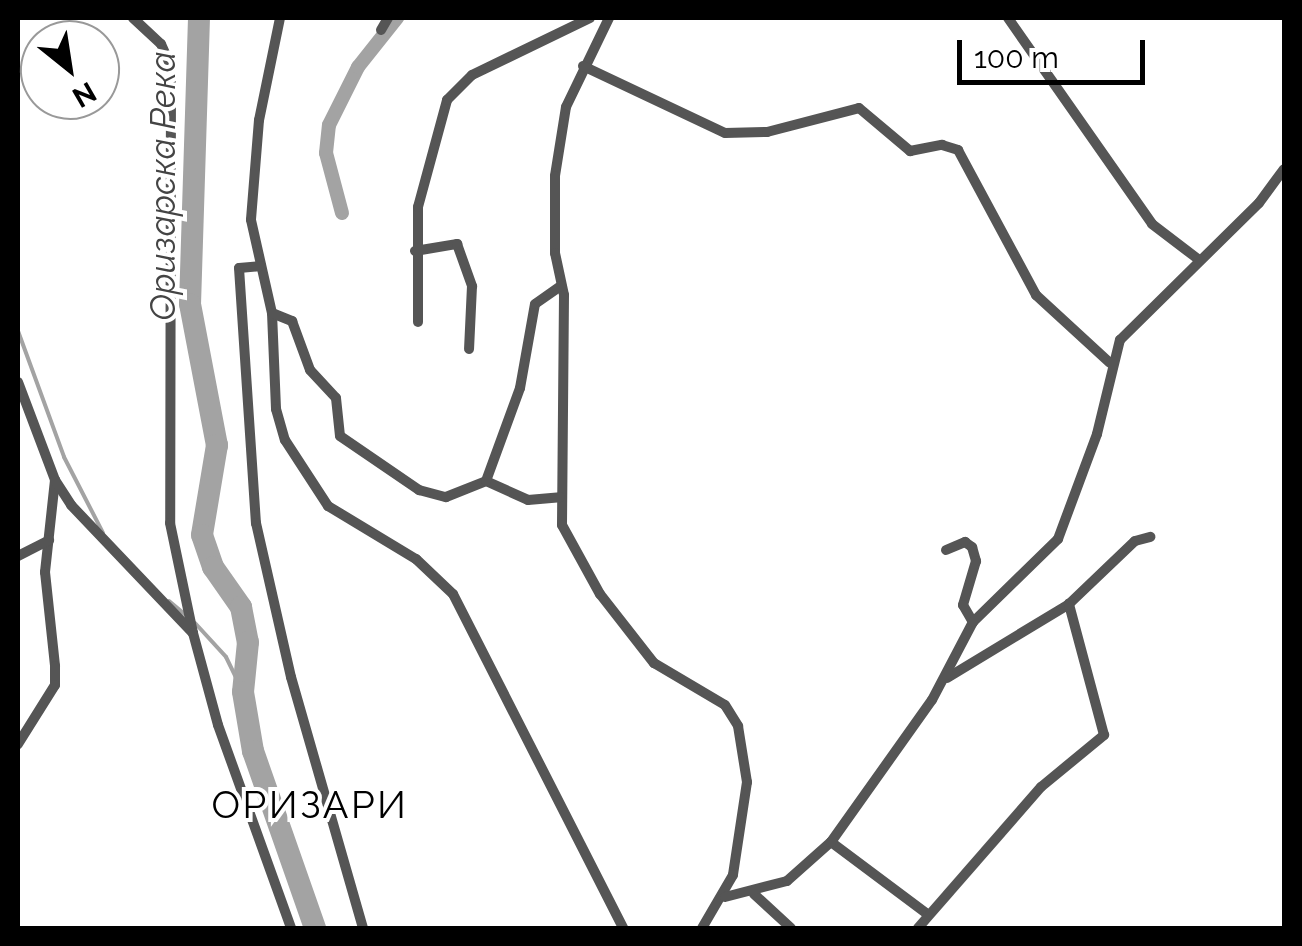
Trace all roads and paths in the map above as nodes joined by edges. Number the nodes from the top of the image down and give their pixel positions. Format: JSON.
{"nodes":[{"id":1,"x":124,"y":18,"type":"edge"},
{"id":2,"x":280,"y":18,"type":"edge"},
{"id":3,"x":388,"y":18,"type":"edge"},
{"id":4,"x":590,"y":18,"type":"edge"},
{"id":5,"x":609,"y":18,"type":"edge"},
{"id":6,"x":1008,"y":18,"type":"edge"},
{"id":7,"x":137,"y":20,"type":"edge"},
{"id":8,"x":381,"y":30,"type":"dead end"},
{"id":9,"x":583,"y":66,"type":"junction"},
{"id":10,"x":1284,"y":170,"type":"edge"},
{"id":11,"x":415,"y":250,"type":"junction"},
{"id":12,"x":1198,"y":259,"type":"junction"},
{"id":13,"x":260,"y":266,"type":"junction"},
{"id":14,"x":561,"y":286,"type":"junction"},
{"id":15,"x":272,"y":313,"type":"junction"},
{"id":16,"x":418,"y":322,"type":"dead end"},
{"id":17,"x":469,"y":348,"type":"dead end"},
{"id":18,"x":1110,"y":363,"type":"junction"},
{"id":19,"x":18,"y":382,"type":"edge"},
{"id":20,"x":55,"y":480,"type":"junction"},
{"id":21,"x":486,"y":481,"type":"junction"},
{"id":22,"x":560,"y":498,"type":"junction"},
{"id":23,"x":1150,"y":538,"type":"dead end"},
{"id":24,"x":49,"y":540,"type":"junction"},
{"id":25,"x":946,"y":550,"type":"dead end"},
{"id":26,"x":18,"y":556,"type":"edge"},
{"id":27,"x":1069,"y":604,"type":"junction"},
{"id":28,"x":973,"y":622,"type":"junction"},
{"id":29,"x":193,"y":633,"type":"junction"},
{"id":30,"x":946,"y":678,"type":"junction"},
{"id":31,"x":18,"y":744,"type":"edge"},
{"id":32,"x":831,"y":842,"type":"junction"},
{"id":33,"x":754,"y":894,"type":"junction"},
{"id":34,"x":725,"y":897,"type":"junction"},
{"id":35,"x":926,"y":913,"type":"junction"},
{"id":36,"x":291,"y":928,"type":"edge"},
{"id":37,"x":363,"y":928,"type":"edge"},
{"id":38,"x":623,"y":928,"type":"edge"},
{"id":39,"x":702,"y":928,"type":"edge"},
{"id":40,"x":792,"y":928,"type":"edge"},
{"id":41,"x":918,"y":928,"type":"edge"}],
"edges":[{"from":1,"to":7,"type":"street"},
{"from":2,"to":13,"type":"street"},
{"from":3,"to":8,"type":"street"},
{"from":4,"to":11,"type":"street"},
{"from":5,"to":9,"type":"street"},
{"from":6,"to":12,"type":"street"},
{"from":7,"to":29,"type":"street"},
{"from":9,"to":14,"type":"street"},
{"from":9,"to":18,"type":"street"},
{"from":10,"to":12,"type":"street"},
{"from":11,"to":16,"type":"street"},
{"from":11,"to":17,"type":"street"},
{"from":12,"to":18,"type":"street"},
{"from":13,"to":15,"type":"street"},
{"from":13,"to":37,"type":"street"},
{"from":14,"to":21,"type":"street"},
{"from":14,"to":22,"type":"street"},
{"from":15,"to":21,"type":"street"},
{"from":15,"to":38,"type":"street"},
{"from":18,"to":28,"type":"street"},
{"from":19,"to":20,"type":"street"},
{"from":20,"to":24,"type":"street"},
{"from":20,"to":29,"type":"street"},
{"from":21,"to":22,"type":"street"},
{"from":22,"to":34,"type":"street"},
{"from":23,"to":27,"type":"street"},
{"from":24,"to":26,"type":"street"},
{"from":24,"to":31,"type":"street"},
{"from":25,"to":28,"type":"street"},
{"from":27,"to":30,"type":"street"},
{"from":27,"to":35,"type":"street"},
{"from":28,"to":30,"type":"street"},
{"from":29,"to":36,"type":"street"},
{"from":30,"to":32,"type":"street"},
{"from":32,"to":33,"type":"street"},
{"from":32,"to":35,"type":"street"},
{"from":33,"to":34,"type":"street"},
{"from":33,"to":40,"type":"street"},
{"from":34,"to":39,"type":"street"},
{"from":35,"to":41,"type":"street"}]}
